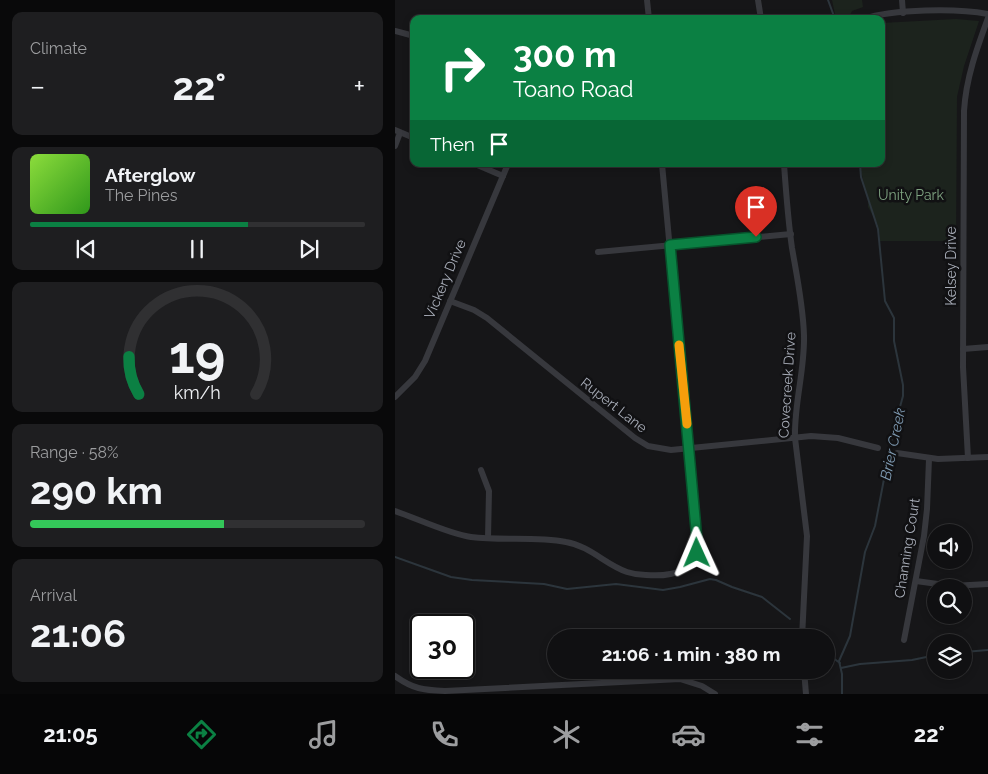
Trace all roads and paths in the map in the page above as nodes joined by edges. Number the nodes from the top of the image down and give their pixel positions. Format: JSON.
{"nodes":[{"id":1,"x":647,"y":0,"type":"edge"},
{"id":2,"x":758,"y":0,"type":"edge"},
{"id":3,"x":902,"y":0,"type":"edge"},
{"id":4,"x":903,"y":13,"type":"junction"},
{"id":5,"x":649,"y":15,"type":"edge"},
{"id":6,"x":760,"y":15,"type":"edge"},
{"id":7,"x":875,"y":15,"type":"edge"},
{"id":8,"x":988,"y":16,"type":"edge"},
{"id":9,"x":395,"y":31,"type":"edge"},
{"id":10,"x":410,"y":35,"type":"edge"},
{"id":11,"x":398,"y":132,"type":"edge"},
{"id":12,"x":410,"y":136,"type":"edge"},
{"id":13,"x":395,"y":146,"type":"edge"},
{"id":14,"x":482,"y":167,"type":"edge"},
{"id":15,"x":507,"y":167,"type":"edge"},
{"id":16,"x":662,"y":167,"type":"edge"},
{"id":17,"x":784,"y":167,"type":"edge"},
{"id":18,"x":503,"y":176,"type":"junction"},
{"id":19,"x":791,"y":234,"type":"junction"},
{"id":20,"x":670,"y":245,"type":"junction"},
{"id":21,"x":598,"y":252,"type":"dead end"},
{"id":22,"x":450,"y":301,"type":"junction"},
{"id":23,"x":988,"y":347,"type":"edge"},
{"id":24,"x":963,"y":349,"type":"junction"},
{"id":25,"x":395,"y":397,"type":"edge"},
{"id":26,"x":795,"y":438,"type":"junction"},
{"id":27,"x":689,"y":448,"type":"junction"},
{"id":28,"x":878,"y":448,"type":"dead end"},
{"id":29,"x":897,"y":452,"type":"dead end"},
{"id":30,"x":988,"y":457,"type":"edge"},
{"id":31,"x":968,"y":458,"type":"junction"},
{"id":32,"x":929,"y":459,"type":"junction"},
{"id":33,"x":481,"y":470,"type":"dead end"},
{"id":34,"x":395,"y":510,"type":"edge"},
{"id":35,"x":488,"y":538,"type":"junction"},
{"id":36,"x":915,"y":581,"type":"junction"},
{"id":37,"x":988,"y":584,"type":"edge"},
{"id":38,"x":802,"y":629,"type":"edge"},
{"id":39,"x":904,"y":640,"type":"dead end"},
{"id":40,"x":395,"y":676,"type":"edge"},
{"id":41,"x":805,"y":679,"type":"edge"},
{"id":42,"x":715,"y":694,"type":"edge"},
{"id":43,"x":806,"y":694,"type":"edge"}],
"edges":[{"from":1,"to":5,"type":"street"},
{"from":2,"to":6,"type":"street"},
{"from":3,"to":4,"type":"street"},
{"from":4,"to":7,"type":"street"},
{"from":4,"to":8,"type":"street"},
{"from":8,"to":24,"type":"street","name":"Kelsey Drive"},
{"from":9,"to":10,"type":"street"},
{"from":11,"to":12,"type":"street"},
{"from":11,"to":13,"type":"street"},
{"from":14,"to":18,"type":"street"},
{"from":15,"to":18,"type":"street","name":"Vickery Drive"},
{"from":16,"to":20,"type":"street"},
{"from":17,"to":19,"type":"street","name":"Covecreek Drive"},
{"from":18,"to":22,"type":"street","name":"Vickery Drive"},
{"from":19,"to":20,"type":"street"},
{"from":19,"to":26,"type":"street","name":"Covecreek Drive"},
{"from":20,"to":21,"type":"street"},
{"from":20,"to":27,"type":"street"},
{"from":22,"to":25,"type":"street","name":"Vickery Drive"},
{"from":22,"to":27,"type":"street","name":"Rupert Lane"},
{"from":23,"to":24,"type":"street"},
{"from":24,"to":31,"type":"street","name":"Kelsey Drive"},
{"from":26,"to":27,"type":"street","name":"Rupert Lane"},
{"from":26,"to":28,"type":"street","name":"Rupert Lane"},
{"from":26,"to":38,"type":"street","name":"Covecreek Drive"},
{"from":27,"to":35,"type":"street"},
{"from":29,"to":32,"type":"street"},
{"from":30,"to":31,"type":"street"},
{"from":31,"to":32,"type":"street"},
{"from":32,"to":36,"type":"street","name":"Channing Court"},
{"from":33,"to":35,"type":"street"},
{"from":34,"to":35,"type":"street"},
{"from":36,"to":37,"type":"street"},
{"from":36,"to":39,"type":"street","name":"Channing Court"},
{"from":40,"to":42,"type":"street"},
{"from":41,"to":43,"type":"street"}]}
